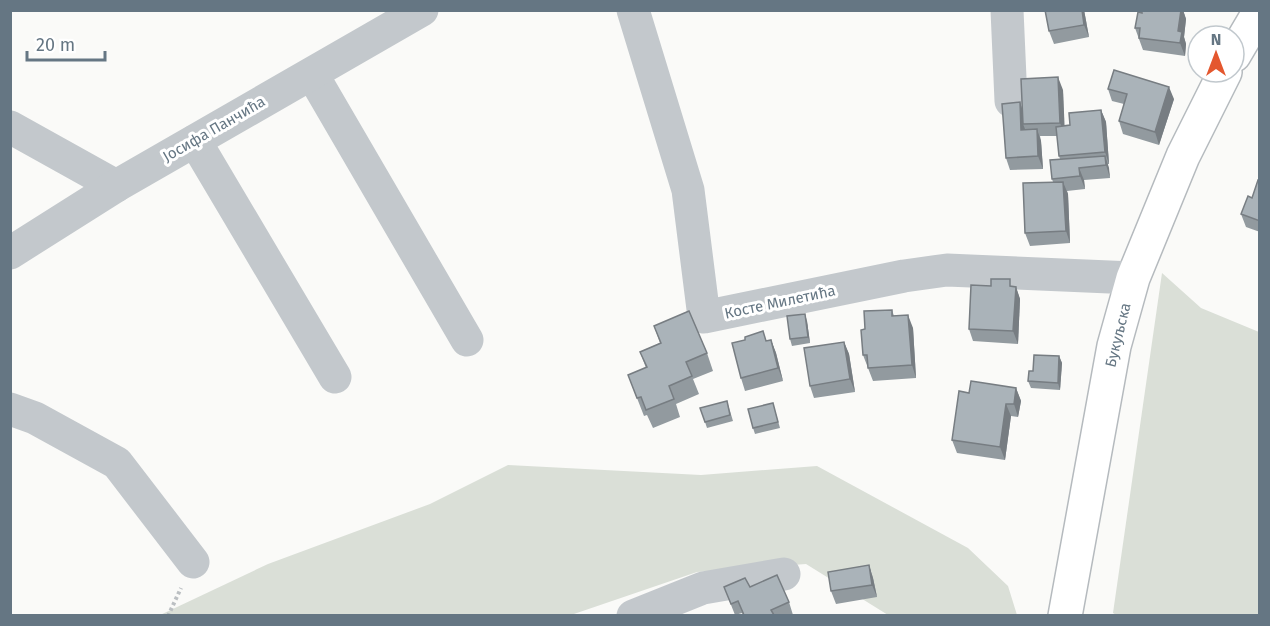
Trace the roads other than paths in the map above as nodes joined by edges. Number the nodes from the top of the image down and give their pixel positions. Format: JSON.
{"nodes":[{"id":1,"x":633,"y":10,"type":"edge"},
{"id":2,"x":1007,"y":10,"type":"edge"},
{"id":3,"x":418,"y":11,"type":"edge"},
{"id":4,"x":1260,"y":11,"type":"edge"},
{"id":5,"x":1246,"y":35,"type":"edge"},
{"id":6,"x":312,"y":74,"type":"junction"},
{"id":7,"x":1219,"y":84,"type":"edge"},
{"id":8,"x":1011,"y":101,"type":"edge"},
{"id":9,"x":10,"y":127,"type":"edge"},
{"id":10,"x":195,"y":141,"type":"junction"},
{"id":11,"x":116,"y":186,"type":"junction"},
{"id":12,"x":10,"y":254,"type":"edge"},
{"id":13,"x":1133,"y":278,"type":"junction"},
{"id":14,"x":467,"y":340,"type":"dead end"},
{"id":15,"x":335,"y":377,"type":"dead end"},
{"id":16,"x":10,"y":409,"type":"edge"},
{"id":17,"x":193,"y":562,"type":"dead end"},
{"id":18,"x":784,"y":574,"type":"dead end"},
{"id":19,"x":633,"y":615,"type":"edge"},
{"id":20,"x":1065,"y":615,"type":"edge"}],
"edges":[{"from":1,"to":13,"type":"street","name":"Косте Милетића"},
{"from":2,"to":8,"type":"street"},
{"from":3,"to":6,"type":"street","name":"Јосифа Панчића"},
{"from":4,"to":5,"type":"main road"},
{"from":6,"to":10,"type":"street","name":"Јосифа Панчића"},
{"from":6,"to":14,"type":"street"},
{"from":7,"to":13,"type":"main road","name":"Букуљска"},
{"from":9,"to":11,"type":"street"},
{"from":10,"to":11,"type":"street","name":"Јосифа Панчића"},
{"from":10,"to":15,"type":"street"},
{"from":11,"to":12,"type":"street","name":"Јосифа Панчића"},
{"from":13,"to":20,"type":"main road","name":"Букуљска"},
{"from":16,"to":17,"type":"street"},
{"from":18,"to":19,"type":"street"}]}
